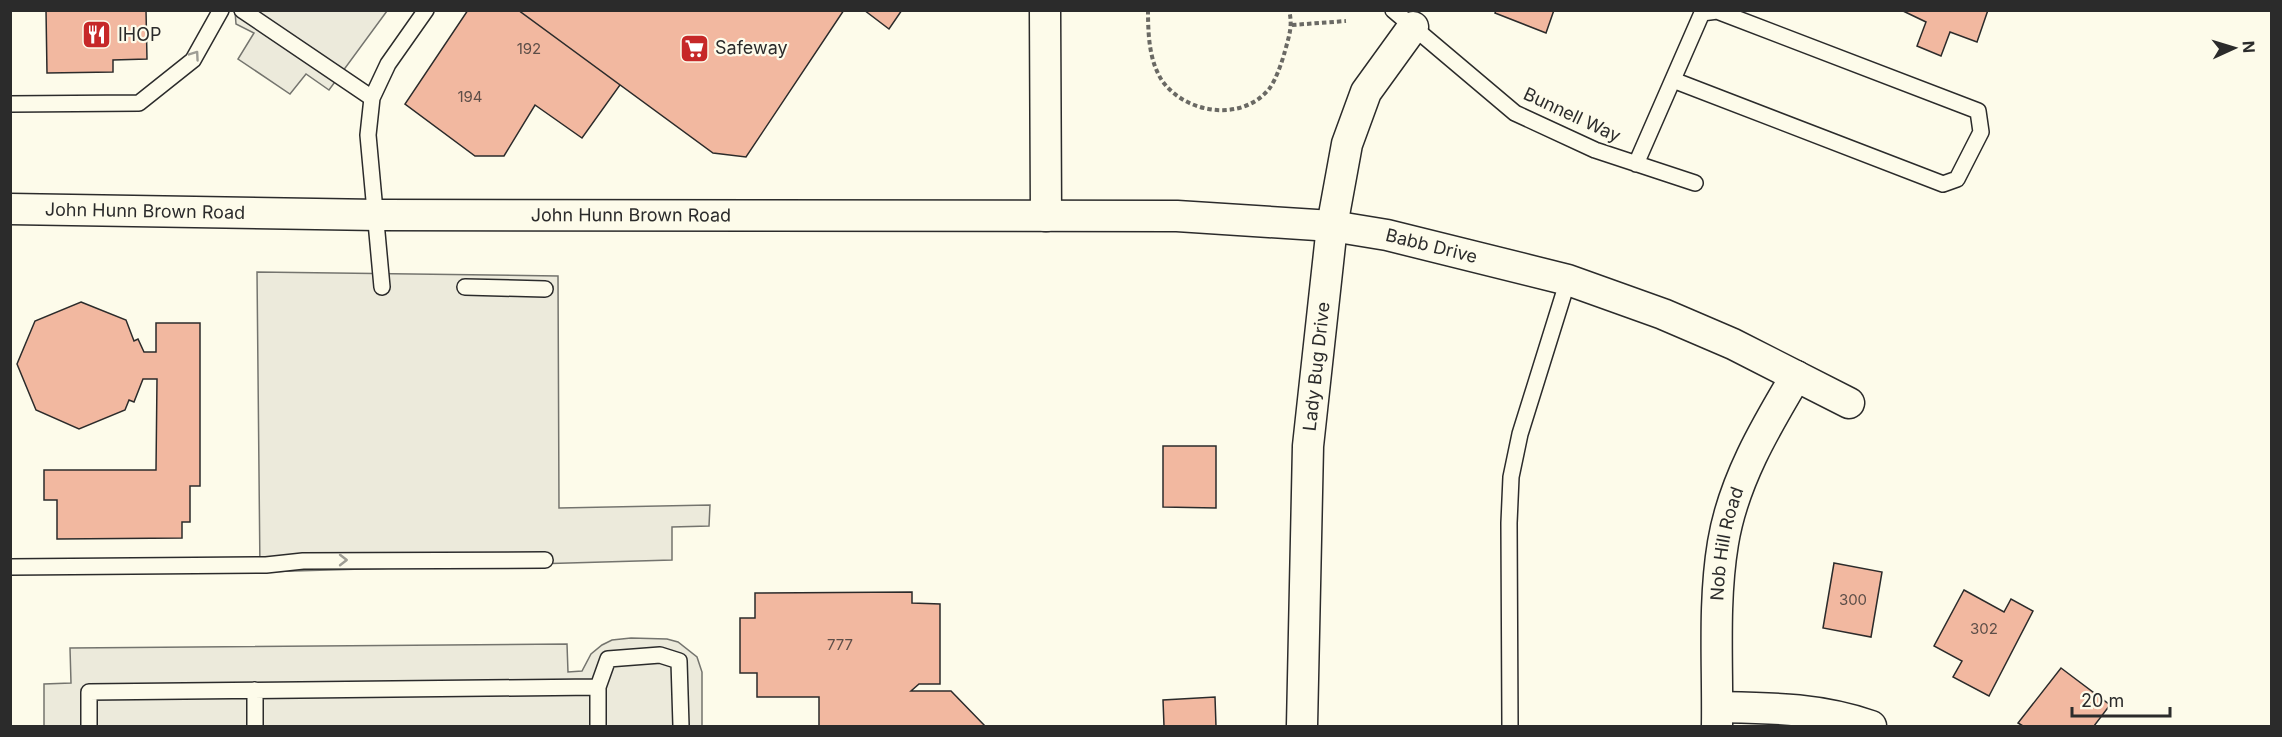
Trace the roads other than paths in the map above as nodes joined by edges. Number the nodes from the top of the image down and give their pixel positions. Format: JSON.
{"nodes":[{"id":1,"x":221,"y":10,"type":"edge"},
{"id":2,"x":242,"y":10,"type":"edge"},
{"id":3,"x":426,"y":10,"type":"edge"},
{"id":4,"x":1045,"y":10,"type":"edge"},
{"id":5,"x":1403,"y":19,"type":"edge"},
{"id":6,"x":1673,"y":80,"type":"junction"},
{"id":7,"x":372,"y":98,"type":"junction"},
{"id":8,"x":10,"y":104,"type":"edge"},
{"id":9,"x":1636,"y":164,"type":"junction"},
{"id":10,"x":1695,"y":183,"type":"dead end"},
{"id":11,"x":10,"y":209,"type":"edge"},
{"id":12,"x":378,"y":214,"type":"junction"},
{"id":13,"x":1047,"y":216,"type":"junction"},
{"id":14,"x":1332,"y":226,"type":"junction"},
{"id":15,"x":1568,"y":280,"type":"junction"},
{"id":16,"x":382,"y":287,"type":"dead end"},
{"id":17,"x":465,"y":287,"type":"dead end"},
{"id":18,"x":545,"y":289,"type":"dead end"},
{"id":19,"x":1796,"y":376,"type":"junction"},
{"id":20,"x":1849,"y":403,"type":"dead end"},
{"id":21,"x":545,"y":560,"type":"dead end"},
{"id":22,"x":10,"y":567,"type":"edge"},
{"id":23,"x":598,"y":687,"type":"junction"},
{"id":24,"x":255,"y":690,"type":"junction"},
{"id":25,"x":1718,"y":717,"type":"edge"},
{"id":26,"x":89,"y":726,"type":"edge"},
{"id":27,"x":255,"y":726,"type":"edge"},
{"id":28,"x":598,"y":726,"type":"edge"},
{"id":29,"x":681,"y":726,"type":"edge"},
{"id":30,"x":1302,"y":726,"type":"edge"},
{"id":31,"x":1510,"y":726,"type":"edge"},
{"id":32,"x":1871,"y":726,"type":"edge"}],
"edges":[{"from":8,"to":1,"type":"lane","one_way":true},
{"from":2,"to":7,"type":"lane"},
{"from":3,"to":7,"type":"lane"},
{"from":4,"to":13,"type":"street"},
{"from":5,"to":9,"type":"lane","name":"Bunnell Way"},
{"from":5,"to":14,"type":"street","name":"Lady Bug Drive"},
{"from":6,"to":6,"type":"lane"},
{"from":6,"to":9,"type":"lane"},
{"from":7,"to":12,"type":"lane"},
{"from":9,"to":10,"type":"lane","name":"Bunnell Way"},
{"from":11,"to":12,"type":"street","name":"John Hunn Brown Road"},
{"from":12,"to":13,"type":"street","name":"John Hunn Brown Road"},
{"from":12,"to":16,"type":"lane"},
{"from":13,"to":14,"type":"street","name":"Babb Drive"},
{"from":14,"to":15,"type":"street","name":"Babb Drive"},
{"from":14,"to":30,"type":"street","name":"Lady Bug Drive"},
{"from":15,"to":19,"type":"street","name":"Babb Drive"},
{"from":15,"to":31,"type":"lane"},
{"from":17,"to":18,"type":"lane"},
{"from":19,"to":20,"type":"street","name":"Babb Drive"},
{"from":19,"to":25,"type":"street","name":"Nob Hill Road"},
{"from":22,"to":21,"type":"lane","one_way":true},
{"from":23,"to":24,"type":"lane"},
{"from":23,"to":28,"type":"lane"},
{"from":23,"to":29,"type":"lane"},
{"from":24,"to":26,"type":"lane"},
{"from":24,"to":27,"type":"lane"},
{"from":25,"to":32,"type":"street"}]}
